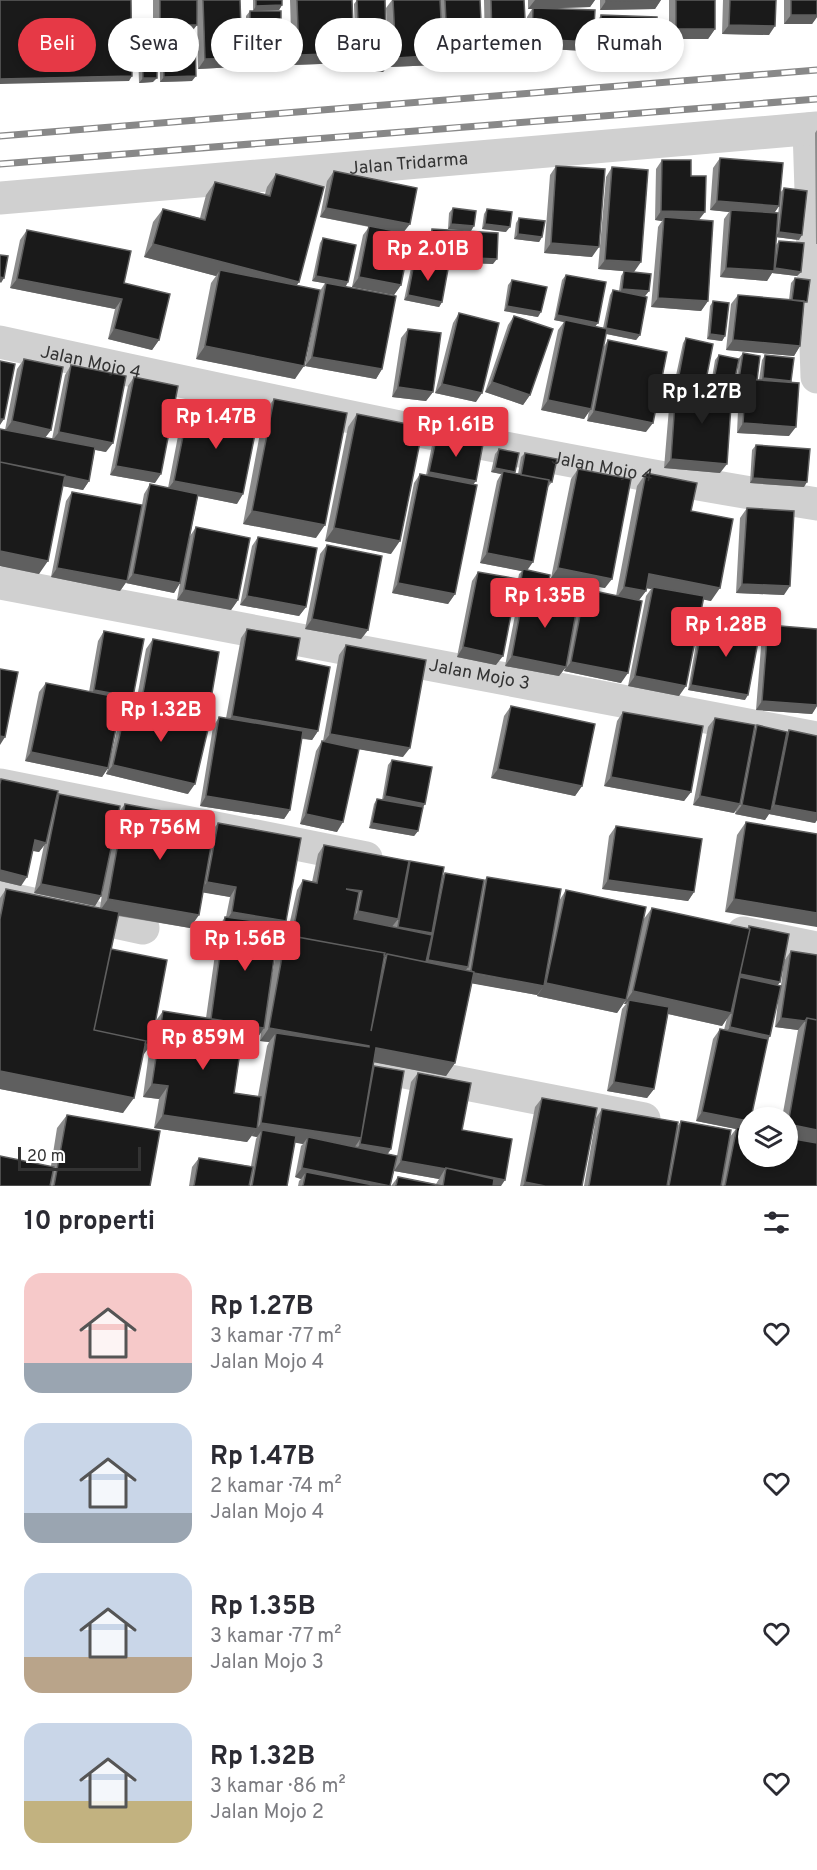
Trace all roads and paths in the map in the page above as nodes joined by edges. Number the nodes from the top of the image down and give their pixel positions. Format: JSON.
{"nodes":[{"id":1,"x":813,"y":129,"type":"edge"},
{"id":2,"x":0,"y":198,"type":"edge"},
{"id":3,"x":0,"y":342,"type":"edge"},
{"id":4,"x":817,"y":377,"type":"edge"},
{"id":5,"x":817,"y":504,"type":"edge"},
{"id":6,"x":0,"y":583,"type":"edge"},
{"id":7,"x":817,"y":738,"type":"edge"},
{"id":8,"x":0,"y":785,"type":"edge"},
{"id":9,"x":397,"y":864,"type":"edge"},
{"id":10,"x":0,"y":897,"type":"edge"},
{"id":11,"x":712,"y":927,"type":"edge"},
{"id":12,"x":143,"y":928,"type":"edge"},
{"id":13,"x":817,"y":948,"type":"edge"},
{"id":14,"x":379,"y":1067,"type":"edge"},
{"id":15,"x":668,"y":1124,"type":"edge"}],
"edges":[{"from":1,"to":2,"type":"street","name":"Jalan Tridarma"},
{"from":1,"to":4,"type":"street"},
{"from":3,"to":5,"type":"street","name":"Jalan Mojo 4"},
{"from":6,"to":7,"type":"street","name":"Jalan Mojo 3"},
{"from":8,"to":9,"type":"street"},
{"from":10,"to":12,"type":"street"},
{"from":11,"to":13,"type":"street"},
{"from":14,"to":15,"type":"street"}]}
